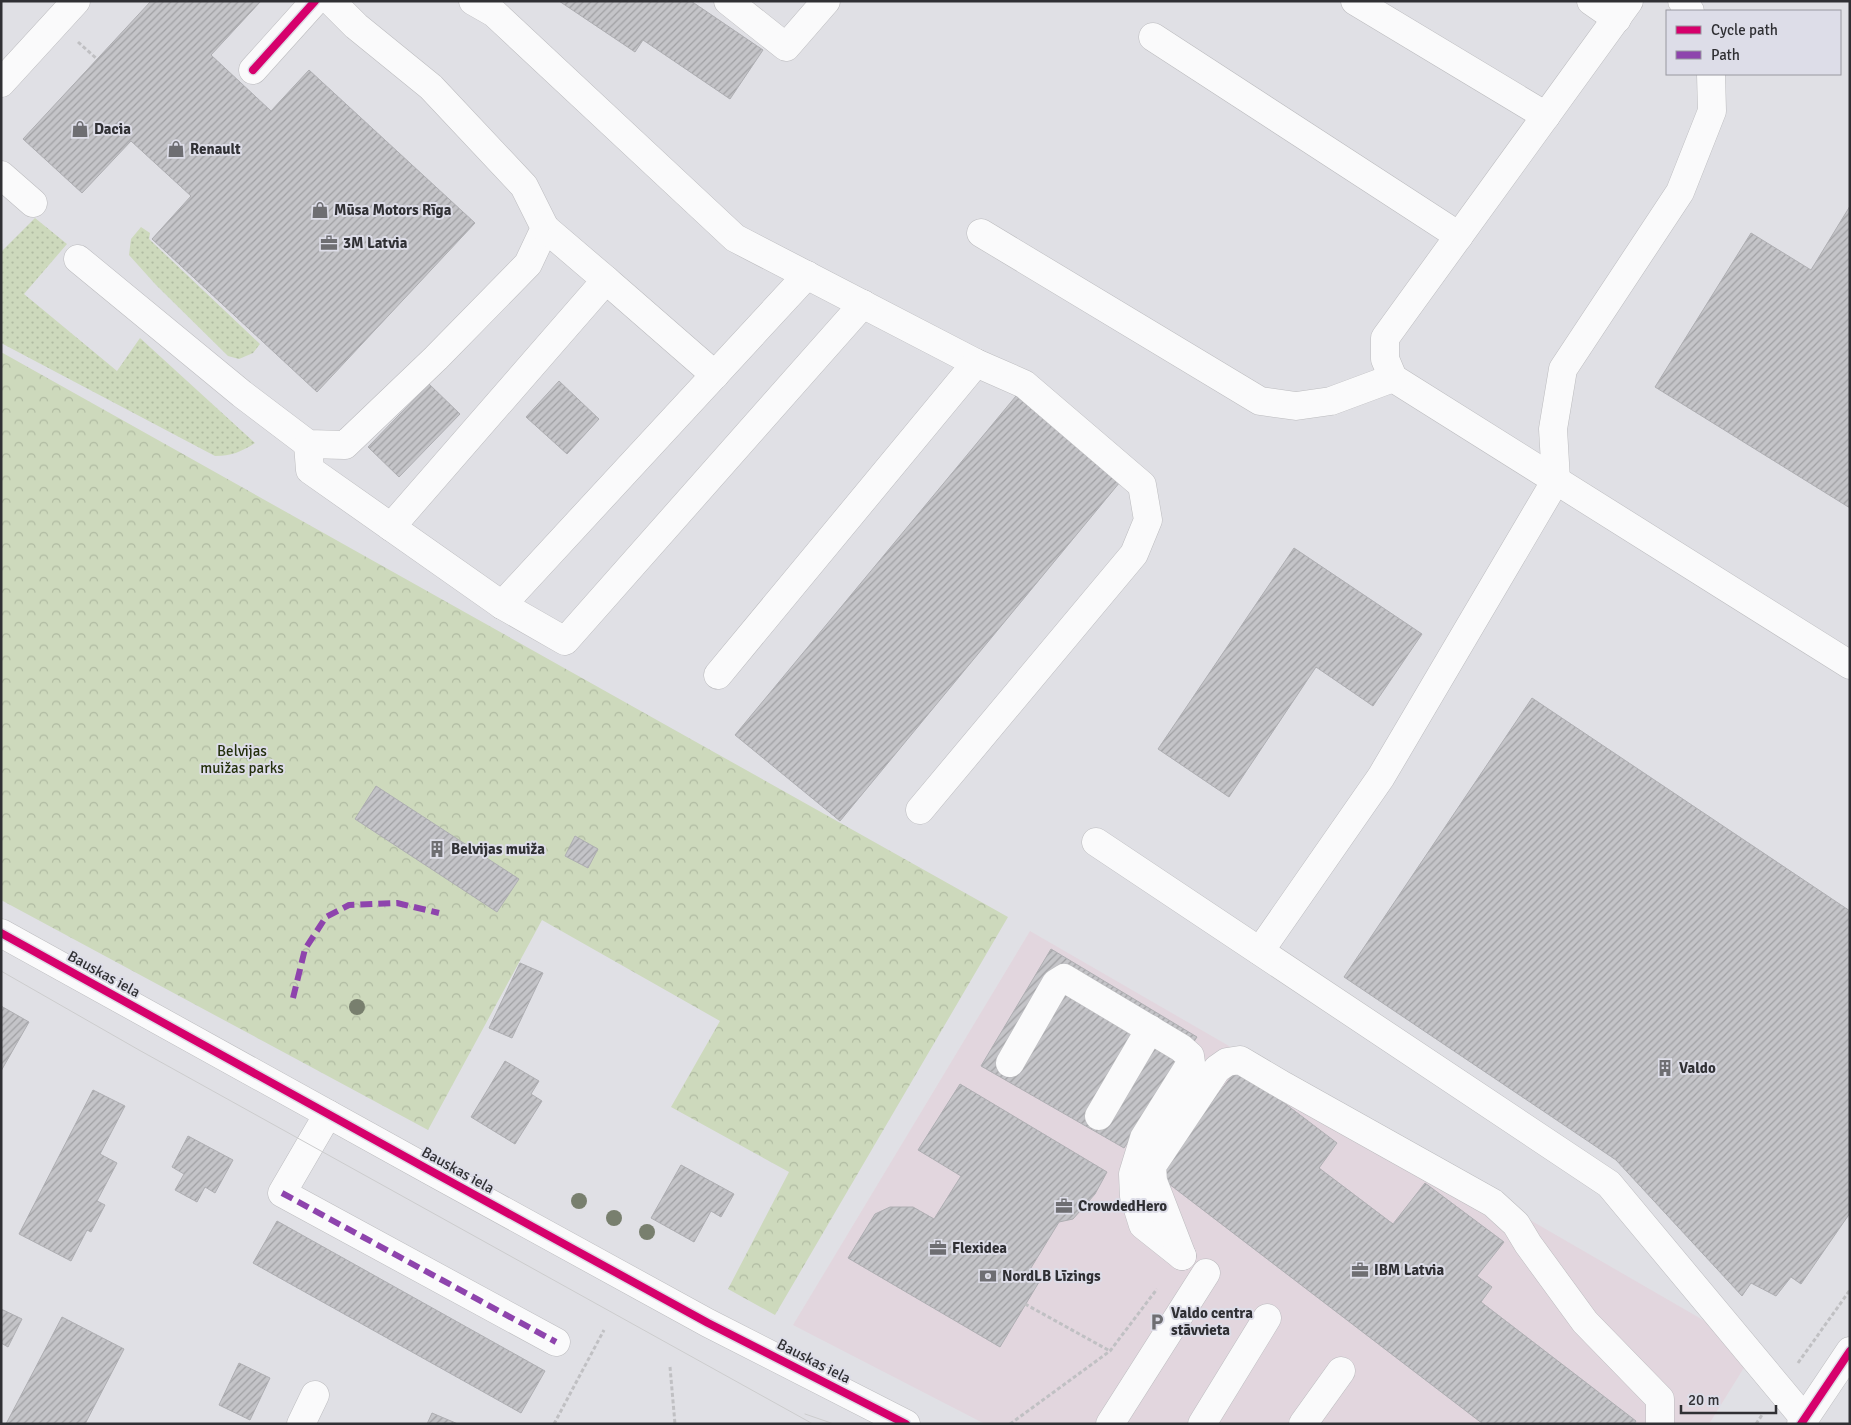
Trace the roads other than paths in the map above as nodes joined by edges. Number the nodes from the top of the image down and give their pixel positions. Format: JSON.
{"nodes":[{"id":1,"x":76,"y":1,"type":"edge"},
{"id":2,"x":315,"y":1,"type":"edge"},
{"id":3,"x":331,"y":1,"type":"edge"},
{"id":4,"x":473,"y":1,"type":"edge"},
{"id":5,"x":728,"y":1,"type":"edge"},
{"id":6,"x":826,"y":1,"type":"edge"},
{"id":7,"x":1354,"y":1,"type":"edge"},
{"id":8,"x":1591,"y":1,"type":"edge"},
{"id":9,"x":1623,"y":10,"type":"edge"},
{"id":10,"x":1153,"y":37,"type":"dead end"},
{"id":11,"x":253,"y":70,"type":"dead end"},
{"id":12,"x":1711,"y":75,"type":"edge"},
{"id":13,"x":1,"y":83,"type":"edge"},
{"id":14,"x":1546,"y":116,"type":"junction"},
{"id":15,"x":1,"y":175,"type":"edge"},
{"id":16,"x":33,"y":203,"type":"dead end"},
{"id":17,"x":545,"y":228,"type":"junction"},
{"id":18,"x":981,"y":233,"type":"dead end"},
{"id":19,"x":1459,"y":236,"type":"junction"},
{"id":20,"x":78,"y":259,"type":"dead end"},
{"id":21,"x":807,"y":275,"type":"junction"},
{"id":22,"x":606,"y":280,"type":"junction"},
{"id":23,"x":863,"y":304,"type":"junction"},
{"id":24,"x":976,"y":363,"type":"junction"},
{"id":25,"x":715,"y":375,"type":"junction"},
{"id":26,"x":1393,"y":378,"type":"junction"},
{"id":27,"x":308,"y":444,"type":"junction"},
{"id":28,"x":1556,"y":480,"type":"junction"},
{"id":29,"x":391,"y":527,"type":"junction"},
{"id":30,"x":502,"y":605,"type":"junction"},
{"id":31,"x":1850,"y":665,"type":"edge"},
{"id":32,"x":718,"y":675,"type":"dead end"},
{"id":33,"x":920,"y":810,"type":"dead end"},
{"id":34,"x":1096,"y":842,"type":"dead end"},
{"id":35,"x":1,"y":932,"type":"edge"},
{"id":36,"x":1260,"y":951,"type":"junction"},
{"id":37,"x":1150,"y":1029,"type":"junction"},
{"id":38,"x":1010,"y":1063,"type":"dead end"},
{"id":39,"x":328,"y":1114,"type":"junction"},
{"id":40,"x":1099,"y":1116,"type":"dead end"},
{"id":41,"x":1206,"y":1273,"type":"dead end"},
{"id":42,"x":1267,"y":1318,"type":"dead end"},
{"id":43,"x":556,"y":1342,"type":"dead end"},
{"id":44,"x":1850,"y":1351,"type":"edge"},
{"id":45,"x":1340,"y":1371,"type":"dead end"},
{"id":46,"x":315,"y":1395,"type":"dead end"},
{"id":47,"x":1802,"y":1421,"type":"edge"},
{"id":48,"x":301,"y":1424,"type":"edge"},
{"id":49,"x":906,"y":1424,"type":"edge"},
{"id":50,"x":1110,"y":1424,"type":"edge"},
{"id":51,"x":1202,"y":1424,"type":"edge"},
{"id":52,"x":1304,"y":1424,"type":"edge"},
{"id":53,"x":1660,"y":1424,"type":"edge"}],
"edges":[{"from":1,"to":13,"type":"street"},
{"from":2,"to":11,"type":"street"},
{"from":3,"to":17,"type":"street"},
{"from":4,"to":21,"type":"street"},
{"from":5,"to":6,"type":"street"},
{"from":7,"to":14,"type":"street"},
{"from":8,"to":9,"type":"street"},
{"from":9,"to":14,"type":"street"},
{"from":10,"to":19,"type":"street"},
{"from":12,"to":28,"type":"street"},
{"from":14,"to":19,"type":"street"},
{"from":15,"to":16,"type":"street"},
{"from":17,"to":22,"type":"street"},
{"from":17,"to":27,"type":"street"},
{"from":18,"to":26,"type":"street"},
{"from":19,"to":26,"type":"street"},
{"from":20,"to":27,"type":"street"},
{"from":21,"to":23,"type":"street"},
{"from":21,"to":25,"type":"street"},
{"from":22,"to":25,"type":"street"},
{"from":22,"to":29,"type":"street"},
{"from":23,"to":24,"type":"street"},
{"from":23,"to":30,"type":"street"},
{"from":24,"to":32,"type":"street"},
{"from":24,"to":33,"type":"street"},
{"from":25,"to":30,"type":"street"},
{"from":26,"to":28,"type":"street"},
{"from":27,"to":29,"type":"street"},
{"from":28,"to":31,"type":"street"},
{"from":28,"to":36,"type":"street"},
{"from":29,"to":30,"type":"street"},
{"from":34,"to":36,"type":"street"},
{"from":35,"to":39,"type":"street","name":"Bauskas iela"},
{"from":36,"to":47,"type":"street"},
{"from":37,"to":38,"type":"street"},
{"from":37,"to":40,"type":"street"},
{"from":37,"to":53,"type":"street"},
{"from":39,"to":43,"type":"street"},
{"from":39,"to":49,"type":"street","name":"Bauskas iela"},
{"from":41,"to":50,"type":"street"},
{"from":42,"to":51,"type":"street"},
{"from":44,"to":47,"type":"street"},
{"from":45,"to":52,"type":"street"},
{"from":46,"to":48,"type":"street"}]}
